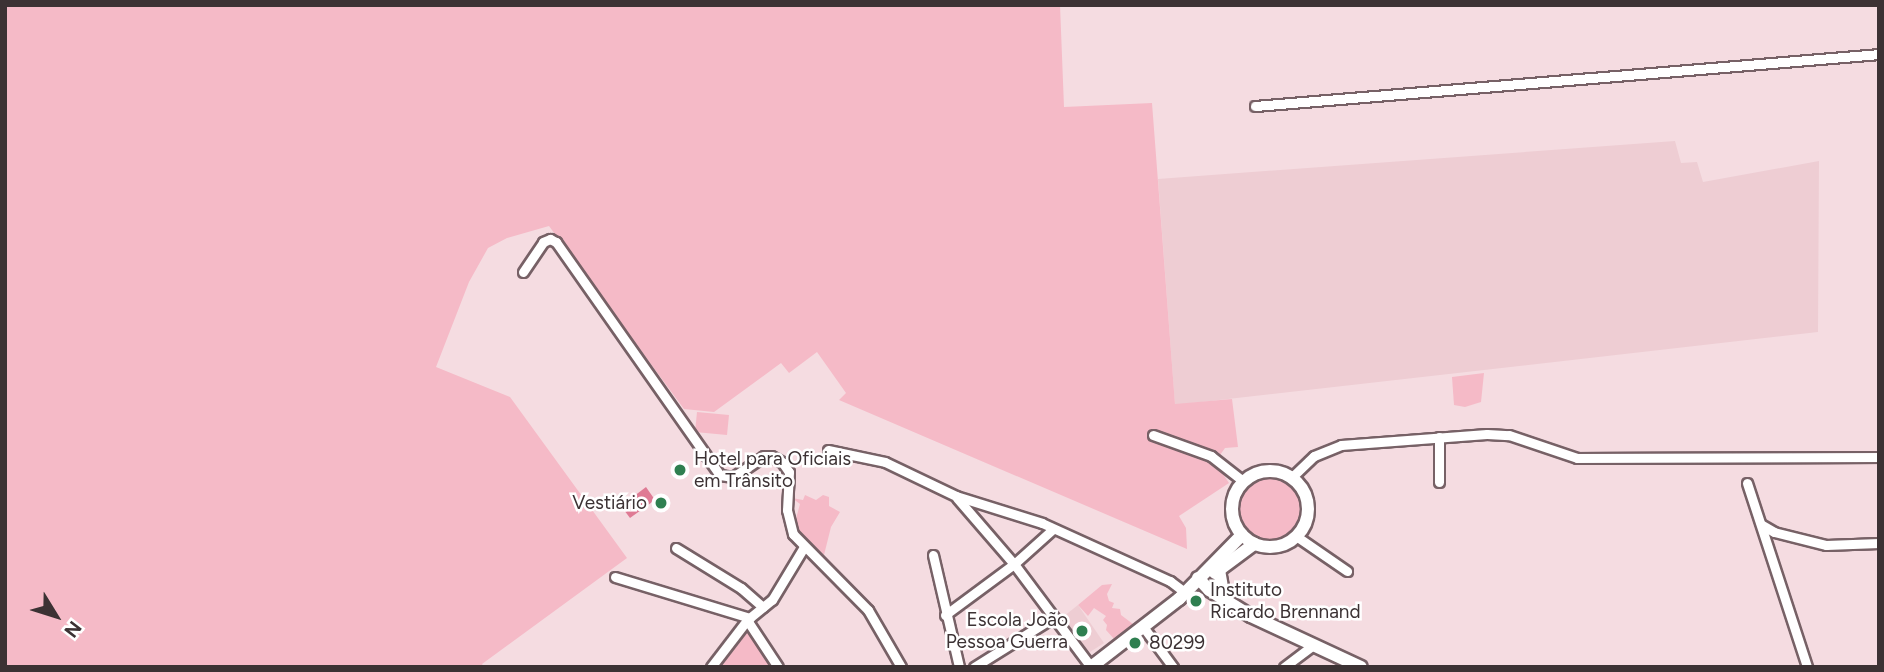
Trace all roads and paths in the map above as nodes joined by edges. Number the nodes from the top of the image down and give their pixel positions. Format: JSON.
{"nodes":[{"id":1,"x":1879,"y":54,"type":"edge"},
{"id":2,"x":1255,"y":106,"type":"dead end"},
{"id":3,"x":523,"y":272,"type":"dead end"},
{"id":4,"x":1153,"y":435,"type":"dead end"},
{"id":5,"x":1439,"y":437,"type":"junction"},
{"id":6,"x":828,"y":450,"type":"dead end"},
{"id":7,"x":1879,"y":457,"type":"edge"},
{"id":8,"x":1292,"y":477,"type":"junction"},
{"id":9,"x":1243,"y":481,"type":"junction"},
{"id":10,"x":1439,"y":482,"type":"dead end"},
{"id":11,"x":1746,"y":483,"type":"dead end"},
{"id":12,"x":956,"y":496,"type":"junction"},
{"id":13,"x":1761,"y":524,"type":"junction"},
{"id":14,"x":1053,"y":529,"type":"junction"},
{"id":15,"x":1242,"y":535,"type":"junction"},
{"id":16,"x":1296,"y":537,"type":"junction"},
{"id":17,"x":1879,"y":543,"type":"edge"},
{"id":18,"x":1254,"y":544,"type":"junction"},
{"id":19,"x":804,"y":547,"type":"junction"},
{"id":20,"x":676,"y":548,"type":"dead end"},
{"id":21,"x":933,"y":555,"type":"dead end"},
{"id":22,"x":1014,"y":564,"type":"junction"},
{"id":23,"x":1219,"y":570,"type":"junction"},
{"id":24,"x":1347,"y":571,"type":"dead end"},
{"id":25,"x":615,"y":577,"type":"dead end"},
{"id":26,"x":1200,"y":581,"type":"junction"},
{"id":27,"x":1186,"y":593,"type":"junction"},
{"id":28,"x":1224,"y":598,"type":"junction"},
{"id":29,"x":764,"y":607,"type":"junction"},
{"id":30,"x":945,"y":615,"type":"junction"},
{"id":31,"x":1054,"y":617,"type":"junction"},
{"id":32,"x":749,"y":619,"type":"junction"},
{"id":33,"x":1144,"y":628,"type":"junction"},
{"id":34,"x":1313,"y":645,"type":"junction"},
{"id":35,"x":711,"y":667,"type":"edge"},
{"id":36,"x":778,"y":667,"type":"edge"},
{"id":37,"x":901,"y":667,"type":"edge"},
{"id":38,"x":959,"y":667,"type":"edge"},
{"id":39,"x":974,"y":667,"type":"edge"},
{"id":40,"x":1091,"y":667,"type":"edge"},
{"id":41,"x":1173,"y":667,"type":"edge"},
{"id":42,"x":1284,"y":667,"type":"edge"},
{"id":43,"x":1361,"y":667,"type":"edge"},
{"id":44,"x":1807,"y":667,"type":"edge"}],
"edges":[{"from":1,"to":2,"type":"street"},
{"from":3,"to":19,"type":"street"},
{"from":4,"to":9,"type":"street"},
{"from":5,"to":7,"type":"street"},
{"from":5,"to":8,"type":"street"},
{"from":5,"to":10,"type":"street"},
{"from":6,"to":12,"type":"street"},
{"from":8,"to":9,"type":"main road"},
{"from":8,"to":16,"type":"main road"},
{"from":9,"to":15,"type":"main road"},
{"from":11,"to":13,"type":"street"},
{"from":12,"to":14,"type":"street"},
{"from":12,"to":22,"type":"street"},
{"from":13,"to":17,"type":"street"},
{"from":13,"to":44,"type":"street"},
{"from":14,"to":22,"type":"street"},
{"from":14,"to":27,"type":"street"},
{"from":15,"to":18,"type":"main road"},
{"from":15,"to":26,"type":"main road"},
{"from":16,"to":18,"type":"main road"},
{"from":16,"to":24,"type":"street"},
{"from":18,"to":23,"type":"main road"},
{"from":19,"to":29,"type":"street"},
{"from":19,"to":37,"type":"street"},
{"from":20,"to":29,"type":"street"},
{"from":21,"to":30,"type":"street"},
{"from":22,"to":30,"type":"street"},
{"from":22,"to":31,"type":"street"},
{"from":23,"to":26,"type":"main road"},
{"from":23,"to":28,"type":"main road"},
{"from":25,"to":32,"type":"street"},
{"from":26,"to":27,"type":"main road"},
{"from":26,"to":28,"type":"main road"},
{"from":27,"to":33,"type":"main road"},
{"from":28,"to":34,"type":"main road"},
{"from":29,"to":32,"type":"street"},
{"from":30,"to":38,"type":"street"},
{"from":31,"to":39,"type":"street"},
{"from":31,"to":40,"type":"street"},
{"from":32,"to":35,"type":"street"},
{"from":32,"to":36,"type":"street"},
{"from":33,"to":40,"type":"main road"},
{"from":33,"to":41,"type":"street"},
{"from":34,"to":42,"type":"street"},
{"from":34,"to":43,"type":"main road"}]}
